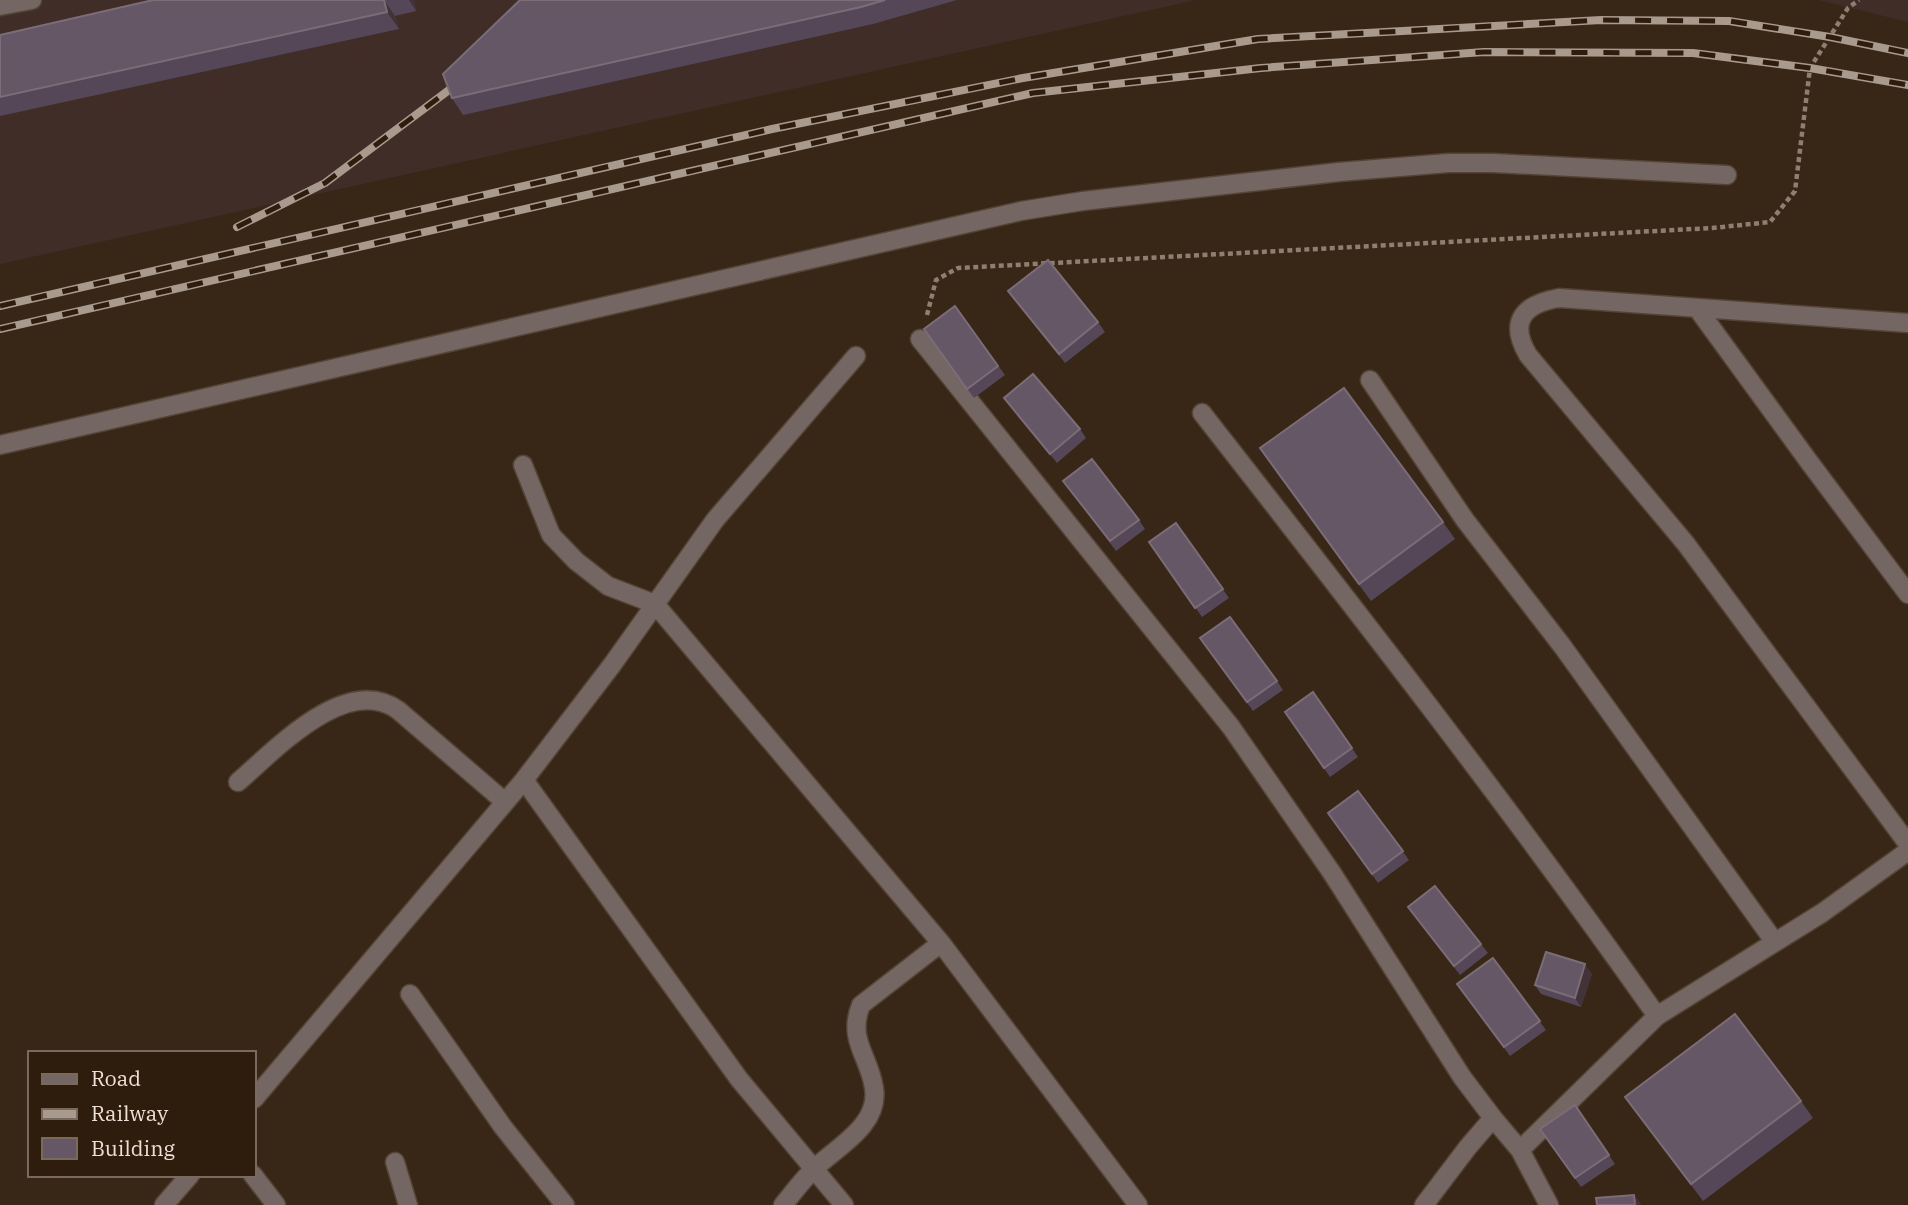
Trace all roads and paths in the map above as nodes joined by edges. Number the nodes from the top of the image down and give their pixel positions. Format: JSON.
{"nodes":[{"id":1,"x":32,"y":0,"type":"edge"},
{"id":2,"x":1859,"y":0,"type":"edge"},
{"id":3,"x":0,"y":6,"type":"edge"},
{"id":4,"x":1727,"y":175,"type":"dead end"},
{"id":5,"x":1697,"y":307,"type":"junction"},
{"id":6,"x":1908,"y":323,"type":"edge"},
{"id":7,"x":920,"y":339,"type":"joint"},
{"id":8,"x":856,"y":356,"type":"dead end"},
{"id":9,"x":1370,"y":380,"type":"dead end"},
{"id":10,"x":1202,"y":413,"type":"dead end"},
{"id":11,"x":0,"y":445,"type":"edge"},
{"id":12,"x":523,"y":466,"type":"dead end"},
{"id":13,"x":1908,"y":594,"type":"edge"},
{"id":14,"x":654,"y":604,"type":"junction"},
{"id":15,"x":524,"y":780,"type":"junction"},
{"id":16,"x":238,"y":782,"type":"dead end"},
{"id":17,"x":505,"y":803,"type":"junction"},
{"id":18,"x":1908,"y":844,"type":"edge"},
{"id":19,"x":1908,"y":852,"type":"edge"},
{"id":20,"x":1774,"y":941,"type":"junction"},
{"id":21,"x":941,"y":943,"type":"junction"},
{"id":22,"x":410,"y":994,"type":"dead end"},
{"id":23,"x":1657,"y":1016,"type":"junction"},
{"id":24,"x":256,"y":1097,"type":"edge"},
{"id":25,"x":1493,"y":1118,"type":"junction"},
{"id":26,"x":1520,"y":1150,"type":"junction"},
{"id":27,"x":396,"y":1162,"type":"dead end"},
{"id":28,"x":815,"y":1168,"type":"junction"},
{"id":29,"x":188,"y":1177,"type":"edge"},
{"id":30,"x":255,"y":1177,"type":"edge"},
{"id":31,"x":164,"y":1205,"type":"edge"},
{"id":32,"x":276,"y":1205,"type":"edge"},
{"id":33,"x":408,"y":1205,"type":"edge"},
{"id":34,"x":565,"y":1205,"type":"edge"},
{"id":35,"x":783,"y":1205,"type":"edge"},
{"id":36,"x":844,"y":1205,"type":"edge"},
{"id":37,"x":1138,"y":1205,"type":"edge"},
{"id":38,"x":1424,"y":1205,"type":"edge"},
{"id":39,"x":1549,"y":1205,"type":"edge"}],
"edges":[{"from":1,"to":3,"type":"street"},
{"from":2,"to":7,"type":"path"},
{"from":4,"to":11,"type":"street"},
{"from":5,"to":6,"type":"street"},
{"from":5,"to":13,"type":"street"},
{"from":5,"to":18,"type":"street"},
{"from":7,"to":25,"type":"street"},
{"from":8,"to":14,"type":"street"},
{"from":9,"to":20,"type":"street"},
{"from":10,"to":23,"type":"street"},
{"from":12,"to":14,"type":"street"},
{"from":14,"to":15,"type":"street"},
{"from":14,"to":21,"type":"street"},
{"from":15,"to":17,"type":"street"},
{"from":15,"to":28,"type":"street"},
{"from":16,"to":17,"type":"street"},
{"from":17,"to":24,"type":"street"},
{"from":19,"to":20,"type":"street"},
{"from":20,"to":23,"type":"street"},
{"from":21,"to":28,"type":"street"},
{"from":21,"to":37,"type":"street"},
{"from":22,"to":34,"type":"street"},
{"from":23,"to":26,"type":"street"},
{"from":25,"to":26,"type":"street"},
{"from":25,"to":38,"type":"street"},
{"from":26,"to":39,"type":"street"},
{"from":27,"to":33,"type":"street"},
{"from":28,"to":35,"type":"street"},
{"from":28,"to":36,"type":"street"},
{"from":29,"to":31,"type":"street"},
{"from":30,"to":32,"type":"street"}]}
